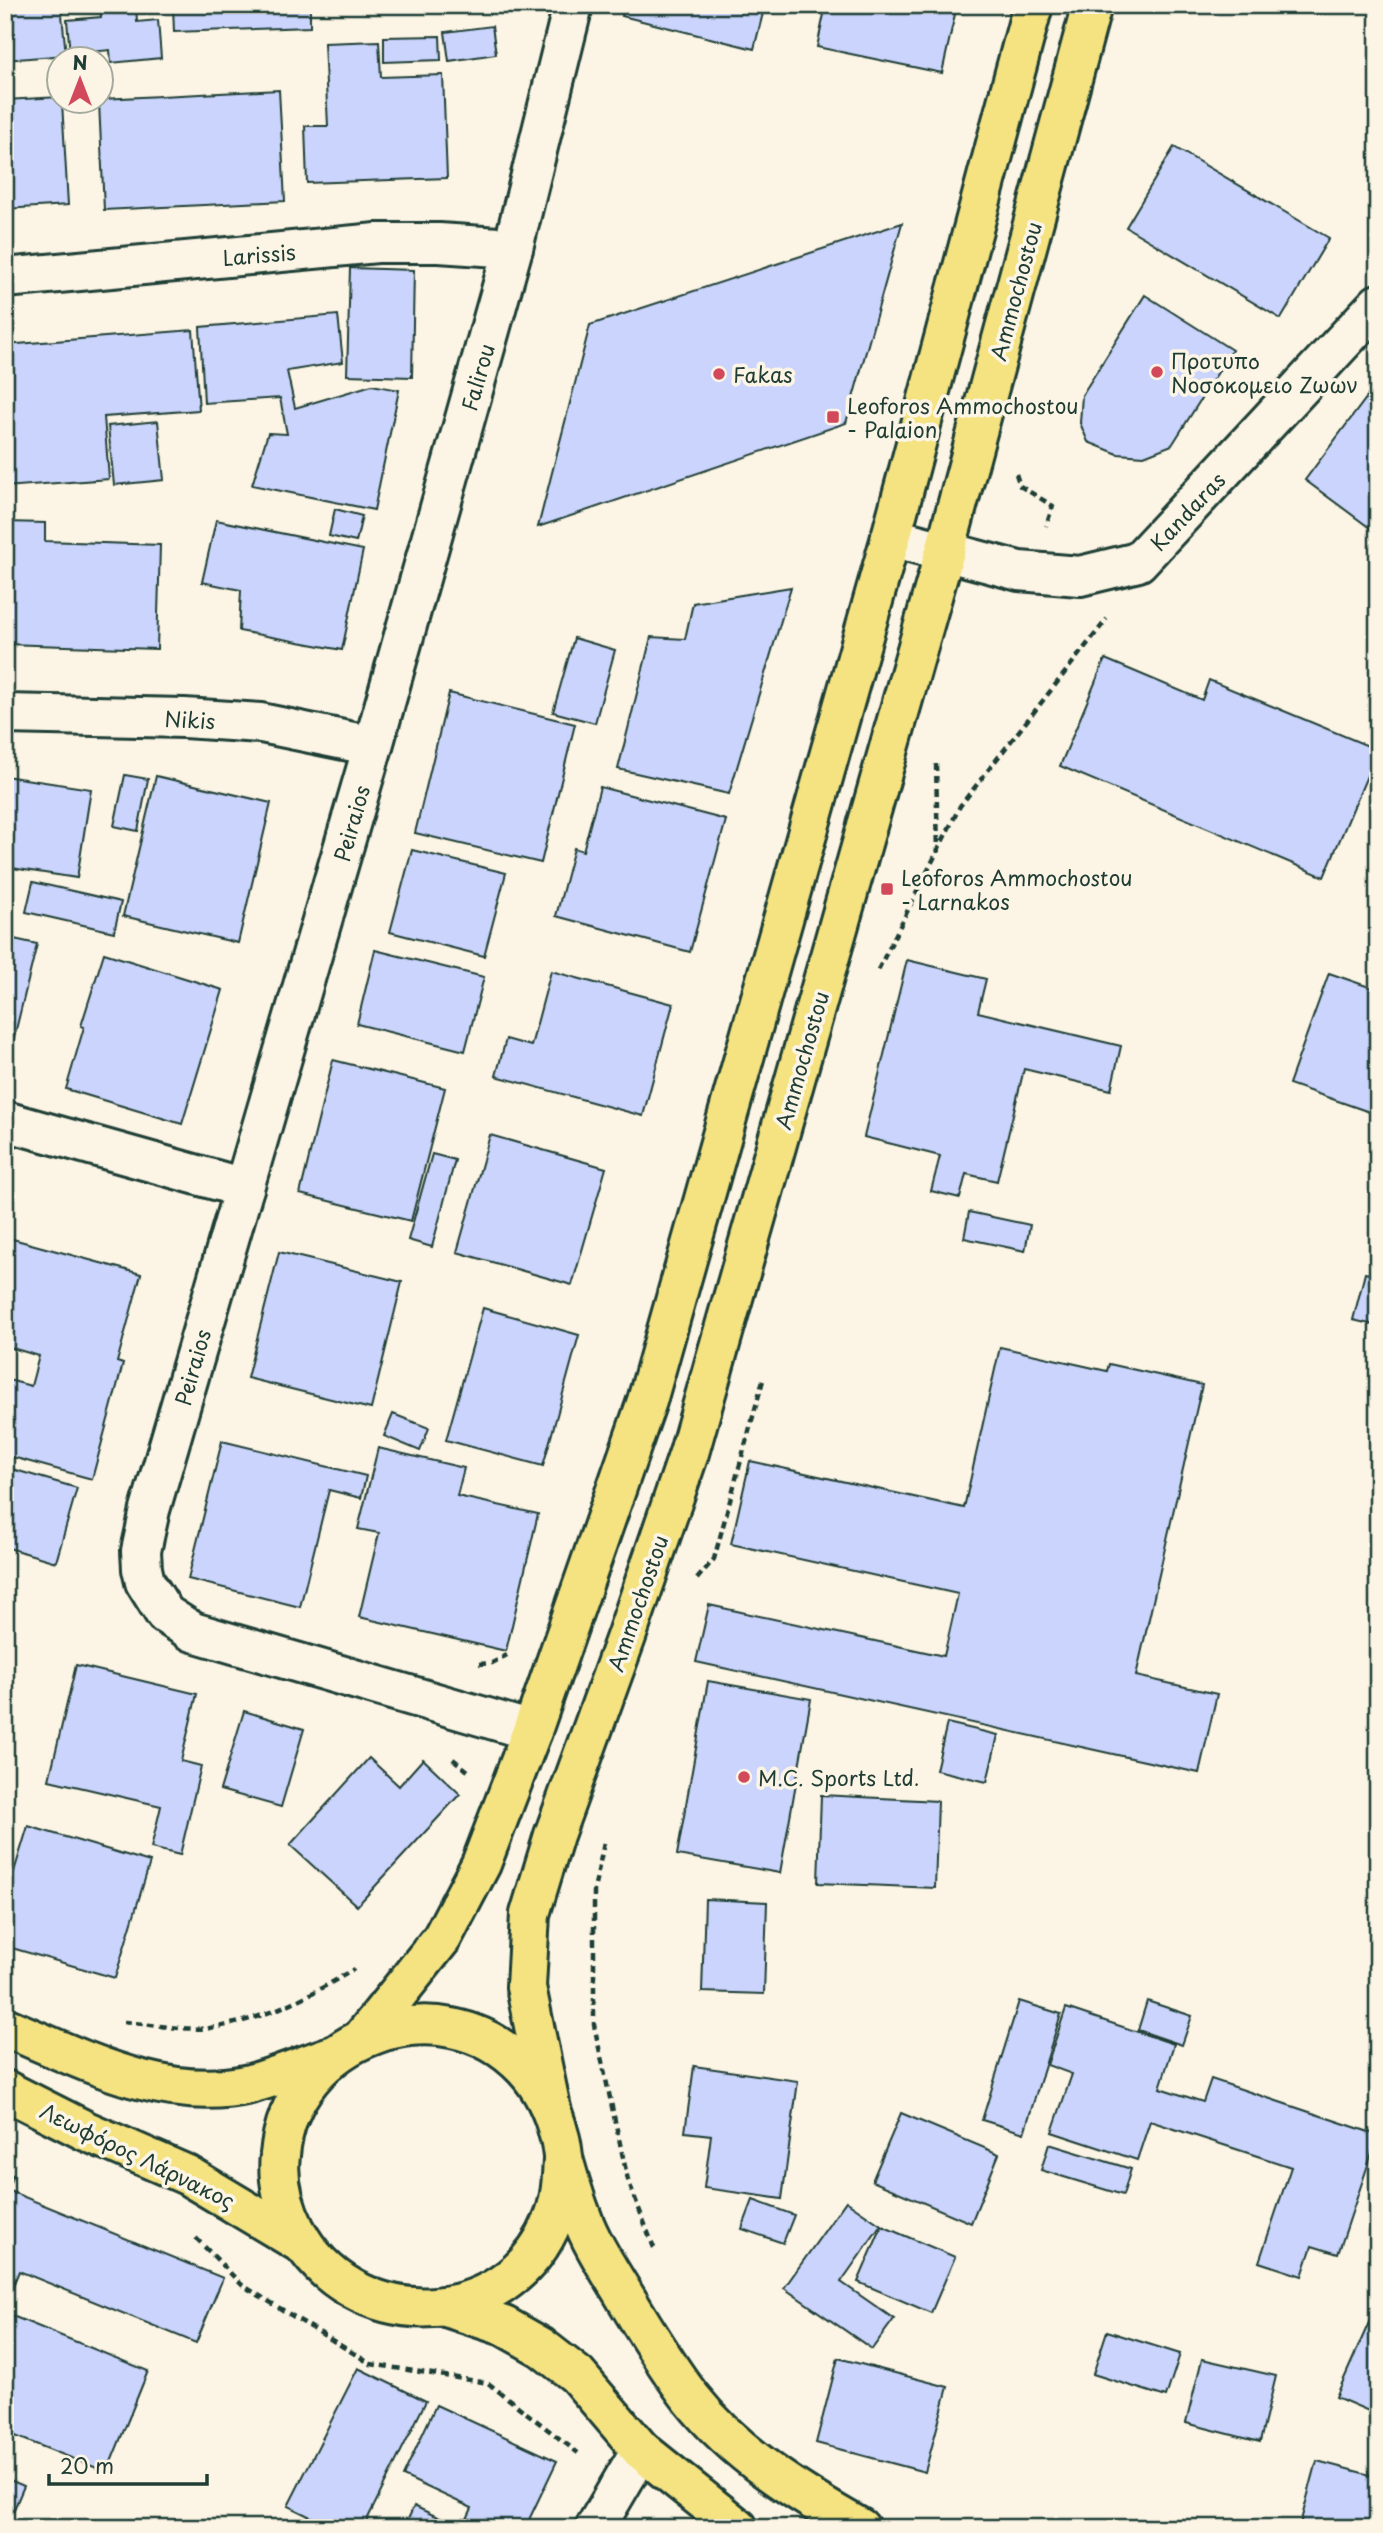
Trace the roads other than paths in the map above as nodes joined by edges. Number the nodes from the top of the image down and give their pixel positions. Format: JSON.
{"nodes":[{"id":1,"x":573,"y":5,"type":"edge"},
{"id":2,"x":1033,"y":5,"type":"edge"},
{"id":3,"x":1092,"y":5,"type":"edge"},
{"id":4,"x":513,"y":248,"type":"junction"},
{"id":5,"x":5,"y":278,"type":"edge"},
{"id":6,"x":1378,"y":304,"type":"edge"},
{"id":7,"x":891,"y":537,"type":"junction"},
{"id":8,"x":945,"y":551,"type":"junction"},
{"id":9,"x":5,"y":714,"type":"edge"},
{"id":10,"x":373,"y":746,"type":"junction"},
{"id":11,"x":5,"y":1121,"type":"edge"},
{"id":12,"x":244,"y":1188,"type":"junction"},
{"id":13,"x":532,"y":1731,"type":"junction"},
{"id":14,"x":5,"y":2027,"type":"edge"},
{"id":15,"x":349,"y":2046,"type":"junction"},
{"id":16,"x":5,"y":2090,"type":"edge"},
{"id":17,"x":551,"y":2109,"type":"junction"},
{"id":18,"x":563,"y":2159,"type":"junction"},
{"id":19,"x":304,"y":2245,"type":"junction"},
{"id":20,"x":443,"y":2306,"type":"junction"},
{"id":21,"x":641,"y":2450,"type":"junction"},
{"id":22,"x":595,"y":2528,"type":"edge"},
{"id":23,"x":737,"y":2528,"type":"edge"},
{"id":24,"x":860,"y":2528,"type":"edge"}],
"edges":[{"from":1,"to":4,"type":"street","name":"Falirou"},
{"from":2,"to":7,"type":"main road"},
{"from":3,"to":8,"type":"main road","name":"Ammochostou"},
{"from":4,"to":5,"type":"street","name":"Larissis"},
{"from":4,"to":10,"type":"street","name":"Falirou"},
{"from":6,"to":8,"type":"street","name":"Kandaras"},
{"from":7,"to":8,"type":"street","name":"Kandaras"},
{"from":7,"to":13,"type":"main road"},
{"from":8,"to":17,"type":"main road","name":"Ammochostou"},
{"from":9,"to":10,"type":"street","name":"Nikis"},
{"from":10,"to":12,"type":"street","name":"Peiraios"},
{"from":11,"to":12,"type":"street"},
{"from":12,"to":13,"type":"street","name":"Peiraios"},
{"from":13,"to":15,"type":"main road"},
{"from":14,"to":15,"type":"main road","name":"Λεωφόρος Λάρνακος"},
{"from":15,"to":17,"type":"main road","name":"Λεωφόρος Λάρνακος"},
{"from":15,"to":19,"type":"main road","name":"Λεωφόρος Λάρνακος"},
{"from":16,"to":19,"type":"main road","name":"Λεωφόρος Λάρνακος"},
{"from":17,"to":18,"type":"main road","name":"Λεωφόρος Λάρνακος"},
{"from":18,"to":20,"type":"main road","name":"Λεωφόρος Λάρνακος"},
{"from":18,"to":24,"type":"main road","name":"Λεωφόρος Λάρνακος"},
{"from":19,"to":20,"type":"main road","name":"Λεωφόρος Λάρνακος"},
{"from":20,"to":21,"type":"main road","name":"Λεωφόρος Λάρνακος"},
{"from":21,"to":22,"type":"street"},
{"from":21,"to":23,"type":"main road","name":"Λεωφόρος Λάρνακος"}]}
